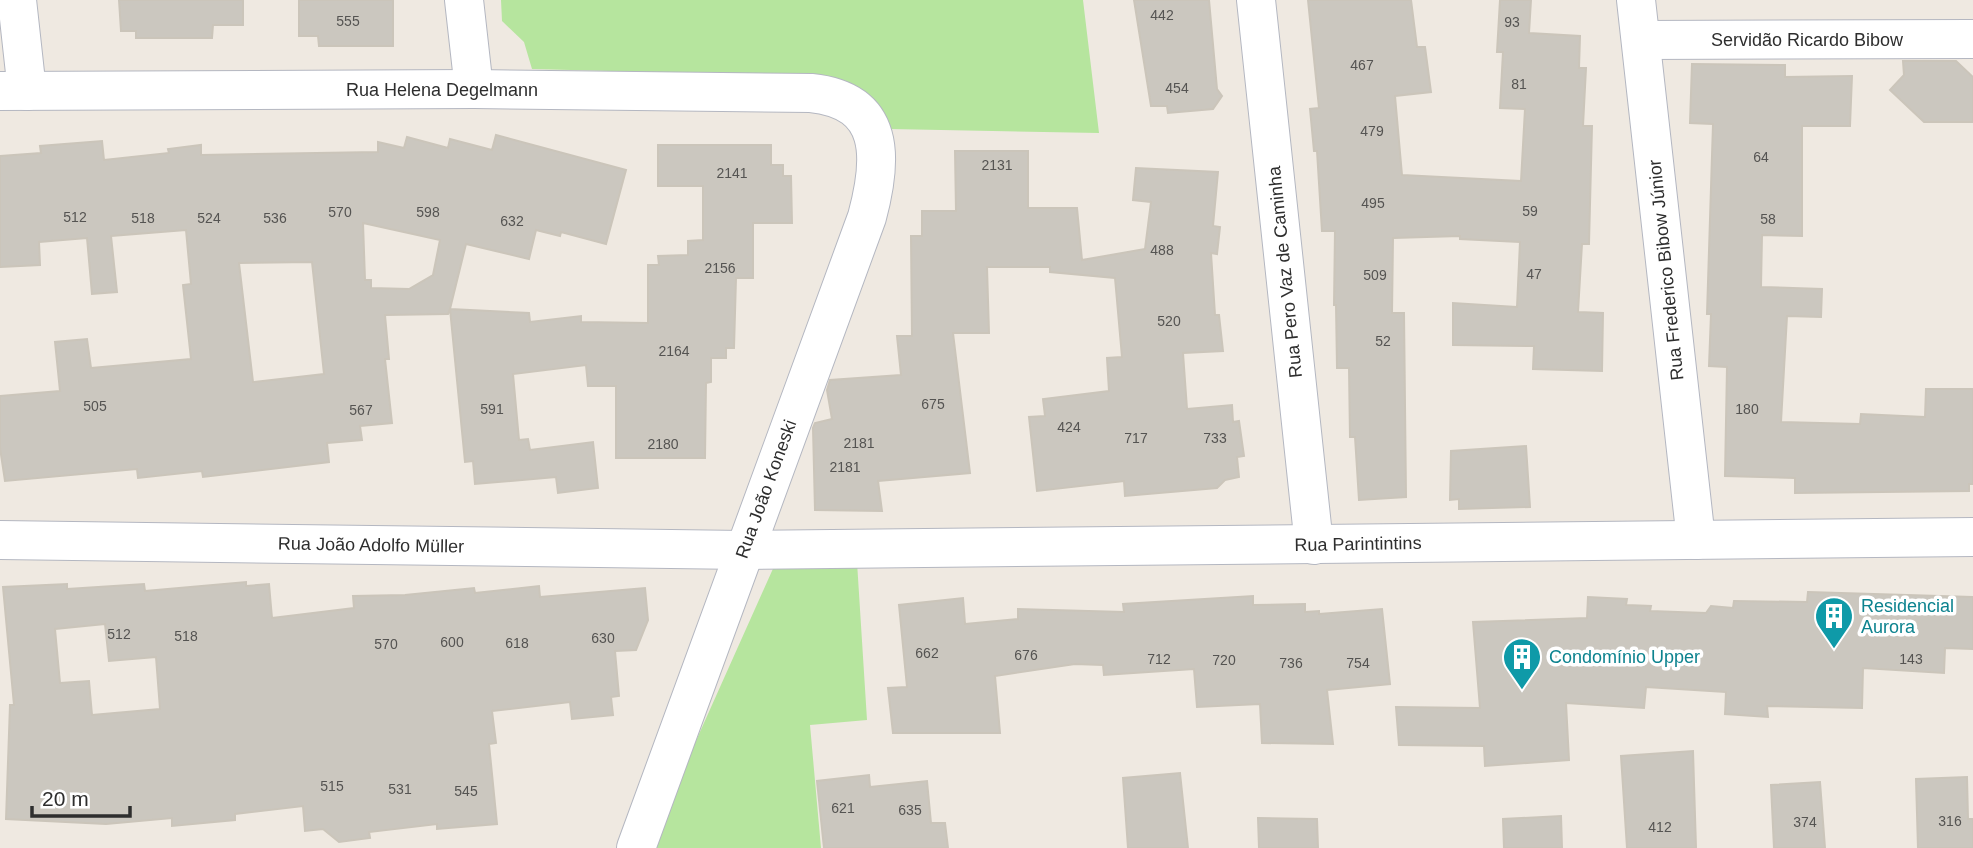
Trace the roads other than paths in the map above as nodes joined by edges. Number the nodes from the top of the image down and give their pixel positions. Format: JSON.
{"nodes":[{"id":1,"x":18,"y":0,"type":"edge"},
{"id":2,"x":464,"y":0,"type":"edge"},
{"id":3,"x":1256,"y":0,"type":"edge"},
{"id":4,"x":1636,"y":0,"type":"edge"},
{"id":5,"x":1973,"y":39,"type":"edge"},
{"id":6,"x":1641,"y":40,"type":"junction"},
{"id":7,"x":474,"y":89,"type":"junction"},
{"id":8,"x":13,"y":91,"type":"edge"},
{"id":9,"x":871,"y":128,"type":"joint"},
{"id":10,"x":1973,"y":537,"type":"edge"},
{"id":11,"x":0,"y":540,"type":"edge"},
{"id":12,"x":1696,"y":540,"type":"junction"},
{"id":13,"x":1314,"y":545,"type":"junction"},
{"id":14,"x":743,"y":550,"type":"junction"},
{"id":15,"x":636,"y":848,"type":"edge"}],
"edges":[{"from":1,"to":8,"type":"street"},
{"from":2,"to":7,"type":"street"},
{"from":3,"to":13,"type":"street","name":"Rua Pero Vaz de Caminha"},
{"from":4,"to":6,"type":"street","name":"Rua Frederico Bibow Júnior"},
{"from":5,"to":6,"type":"street","name":"Servidão Ricardo Bibow"},
{"from":6,"to":12,"type":"street","name":"Rua Frederico Bibow Júnior"},
{"from":7,"to":8,"type":"street","name":"Rua Helena Degelmann"},
{"from":7,"to":9,"type":"street","name":"Rua Helena Degelmann"},
{"from":9,"to":14,"type":"street","name":"Rua João Koneski"},
{"from":10,"to":12,"type":"street","name":"Rua Parintintins"},
{"from":11,"to":14,"type":"street","name":"Rua João Adolfo Müller"},
{"from":12,"to":13,"type":"street","name":"Rua Parintintins"},
{"from":13,"to":14,"type":"street","name":"Rua Parintintins"},
{"from":14,"to":15,"type":"street","name":"Rua João Koneski"}]}
